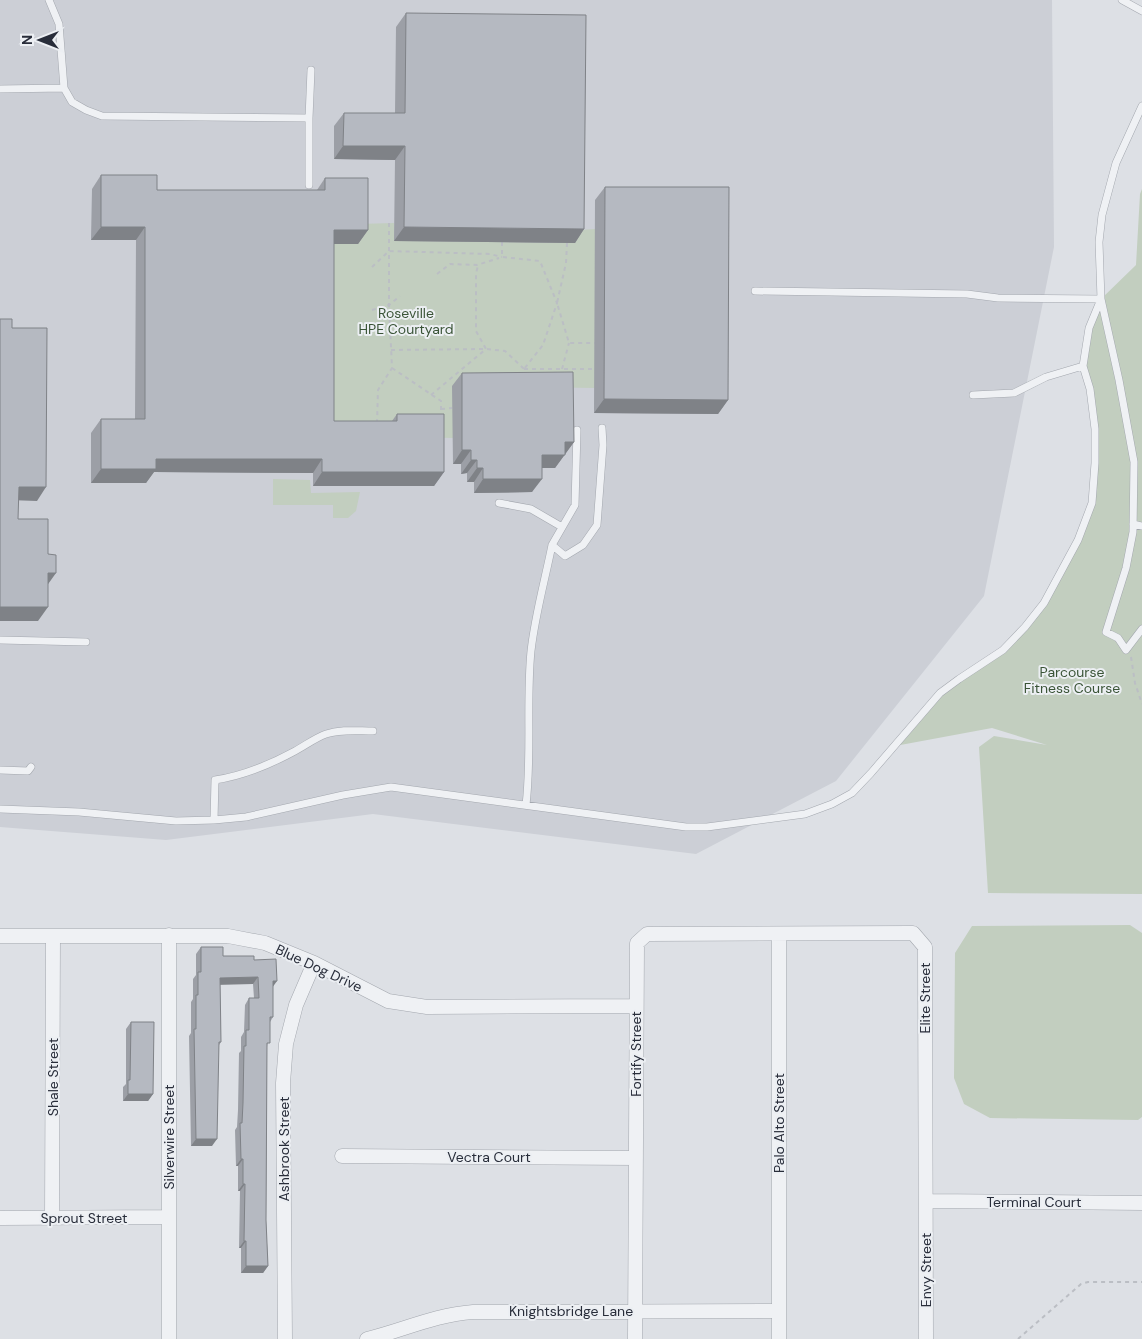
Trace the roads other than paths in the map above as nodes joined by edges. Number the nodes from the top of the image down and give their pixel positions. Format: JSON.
{"nodes":[{"id":1,"x":49,"y":0,"type":"edge"},
{"id":2,"x":1122,"y":0,"type":"edge"},
{"id":3,"x":1142,"y":11,"type":"edge"},
{"id":4,"x":311,"y":70,"type":"dead end"},
{"id":5,"x":64,"y":88,"type":"junction"},
{"id":6,"x":0,"y":89,"type":"edge"},
{"id":7,"x":1142,"y":106,"type":"edge"},
{"id":8,"x":309,"y":118,"type":"junction"},
{"id":9,"x":309,"y":185,"type":"dead end"},
{"id":10,"x":756,"y":291,"type":"dead end"},
{"id":11,"x":1101,"y":299,"type":"junction"},
{"id":12,"x":1083,"y":366,"type":"junction"},
{"id":13,"x":973,"y":395,"type":"dead end"},
{"id":14,"x":602,"y":428,"type":"dead end"},
{"id":15,"x":576,"y":430,"type":"edge"},
{"id":16,"x":499,"y":504,"type":"dead end"},
{"id":17,"x":1134,"y":524,"type":"junction"},
{"id":18,"x":562,"y":526,"type":"junction"},
{"id":19,"x":1142,"y":526,"type":"edge"},
{"id":20,"x":552,"y":545,"type":"junction"},
{"id":21,"x":1142,"y":629,"type":"edge"},
{"id":22,"x":0,"y":640,"type":"edge"},
{"id":23,"x":86,"y":642,"type":"dead end"},
{"id":24,"x":373,"y":731,"type":"dead end"},
{"id":25,"x":31,"y":766,"type":"dead end"},
{"id":26,"x":0,"y":770,"type":"edge"},
{"id":27,"x":526,"y":805,"type":"junction"},
{"id":28,"x":0,"y":809,"type":"edge"},
{"id":29,"x":214,"y":820,"type":"junction"},
{"id":30,"x":169,"y":935,"type":"junction"},
{"id":31,"x":779,"y":935,"type":"junction"},
{"id":32,"x":0,"y":936,"type":"edge"},
{"id":33,"x":53,"y":936,"type":"junction"},
{"id":34,"x":314,"y":963,"type":"junction"},
{"id":35,"x":636,"y":1006,"type":"junction"},
{"id":36,"x":342,"y":1156,"type":"dead end"},
{"id":37,"x":636,"y":1158,"type":"junction"},
{"id":38,"x":926,"y":1201,"type":"junction"},
{"id":39,"x":1142,"y":1203,"type":"edge"},
{"id":40,"x":169,"y":1217,"type":"junction"},
{"id":41,"x":0,"y":1218,"type":"edge"},
{"id":42,"x":52,"y":1218,"type":"junction"},
{"id":43,"x":636,"y":1311,"type":"junction"},
{"id":44,"x":780,"y":1311,"type":"junction"},
{"id":45,"x":169,"y":1339,"type":"edge"},
{"id":46,"x":285,"y":1339,"type":"edge"},
{"id":47,"x":367,"y":1339,"type":"edge"},
{"id":48,"x":636,"y":1339,"type":"edge"},
{"id":49,"x":779,"y":1339,"type":"edge"},
{"id":50,"x":926,"y":1339,"type":"edge"}],
"edges":[{"from":1,"to":5,"type":"lane"},
{"from":2,"to":3,"type":"lane"},
{"from":4,"to":8,"type":"lane"},
{"from":5,"to":6,"type":"lane"},
{"from":5,"to":8,"type":"lane"},
{"from":7,"to":11,"type":"lane"},
{"from":8,"to":9,"type":"lane"},
{"from":10,"to":11,"type":"lane"},
{"from":11,"to":12,"type":"lane"},
{"from":11,"to":17,"type":"lane"},
{"from":12,"to":13,"type":"lane"},
{"from":12,"to":27,"type":"lane"},
{"from":14,"to":20,"type":"lane"},
{"from":15,"to":18,"type":"lane"},
{"from":16,"to":18,"type":"lane"},
{"from":17,"to":19,"type":"lane"},
{"from":17,"to":21,"type":"lane"},
{"from":18,"to":20,"type":"lane"},
{"from":20,"to":27,"type":"lane"},
{"from":22,"to":23,"type":"lane"},
{"from":24,"to":29,"type":"lane"},
{"from":25,"to":26,"type":"lane"},
{"from":27,"to":29,"type":"lane"},
{"from":28,"to":29,"type":"lane"},
{"from":30,"to":33,"type":"street","name":"Blue Dog Drive"},
{"from":30,"to":34,"type":"street","name":"Blue Dog Drive"},
{"from":30,"to":40,"type":"street","name":"Silverwire Street"},
{"from":31,"to":35,"type":"street","name":"Fortify Street"},
{"from":31,"to":38,"type":"street","name":"Elite Street"},
{"from":31,"to":44,"type":"street","name":"Palo Alto Street"},
{"from":32,"to":33,"type":"street","name":"Blue Dog Drive"},
{"from":33,"to":42,"type":"street","name":"Shale Street"},
{"from":34,"to":35,"type":"street","name":"Blue Dog Drive"},
{"from":34,"to":46,"type":"street","name":"Ashbrook Street"},
{"from":35,"to":37,"type":"street","name":"Fortify Street"},
{"from":36,"to":37,"type":"street","name":"Vectra Court"},
{"from":37,"to":43,"type":"street","name":"Fortify Street"},
{"from":38,"to":39,"type":"street","name":"Terminal Court"},
{"from":38,"to":50,"type":"street","name":"Envy Street"},
{"from":40,"to":42,"type":"street","name":"Sprout Street"},
{"from":40,"to":45,"type":"street","name":"Silverwire Street"},
{"from":41,"to":42,"type":"street","name":"Sprout Street"},
{"from":43,"to":44,"type":"street","name":"Knightsbridge Lane"},
{"from":43,"to":47,"type":"street","name":"Knightsbridge Lane"},
{"from":43,"to":48,"type":"street","name":"Fortify Street"},
{"from":44,"to":49,"type":"street"}]}
